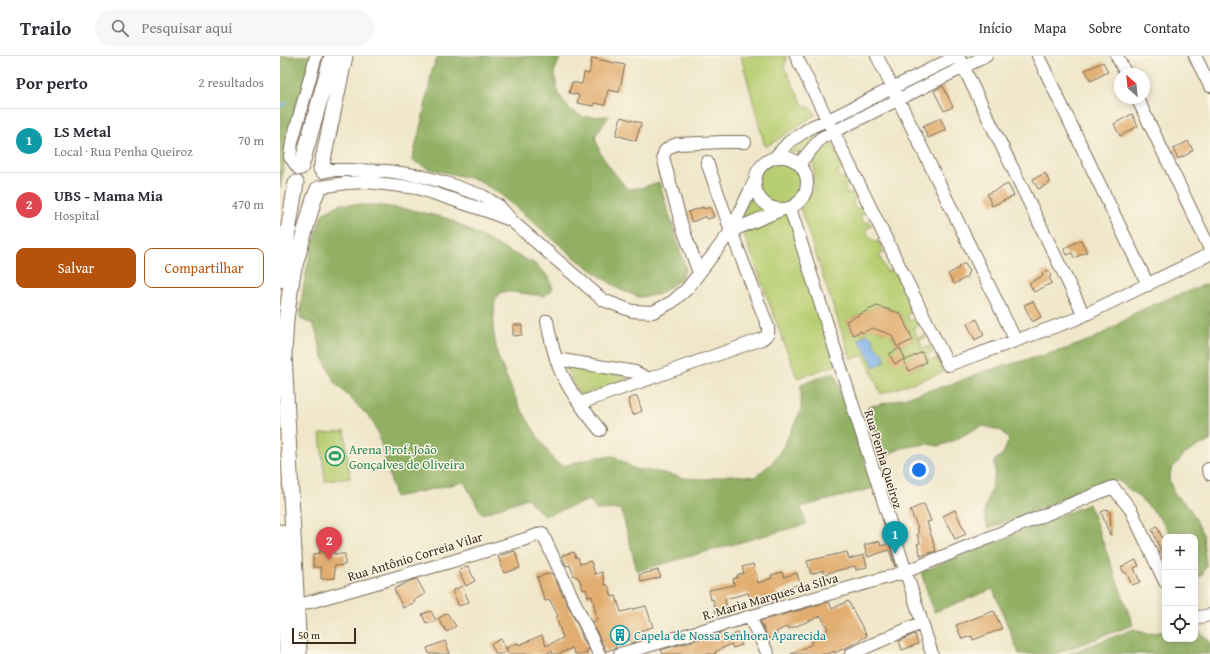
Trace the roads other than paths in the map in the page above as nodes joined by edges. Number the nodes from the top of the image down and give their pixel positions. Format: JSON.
{"nodes":[{"id":1,"x":316,"y":56,"type":"edge"},
{"id":2,"x":332,"y":56,"type":"edge"},
{"id":3,"x":345,"y":56,"type":"edge"},
{"id":4,"x":796,"y":56,"type":"edge"},
{"id":5,"x":877,"y":56,"type":"edge"},
{"id":6,"x":958,"y":56,"type":"edge"},
{"id":7,"x":986,"y":56,"type":"edge"},
{"id":8,"x":1038,"y":56,"type":"edge"},
{"id":9,"x":1117,"y":56,"type":"edge"},
{"id":10,"x":1195,"y":56,"type":"edge"},
{"id":11,"x":964,"y":67,"type":"junction"},
{"id":12,"x":1123,"y":68,"type":"edge"},
{"id":13,"x":1210,"y":86,"type":"edge"},
{"id":14,"x":893,"y":88,"type":"junction"},
{"id":15,"x":898,"y":99,"type":"junction"},
{"id":16,"x":1140,"y":104,"type":"edge"},
{"id":17,"x":828,"y":120,"type":"junction"},
{"id":18,"x":833,"y":132,"type":"junction"},
{"id":19,"x":745,"y":142,"type":"dead end"},
{"id":20,"x":775,"y":157,"type":"junction"},
{"id":21,"x":707,"y":162,"type":"dead end"},
{"id":22,"x":799,"y":164,"type":"junction"},
{"id":23,"x":321,"y":171,"type":"junction"},
{"id":24,"x":299,"y":173,"type":"junction"},
{"id":25,"x":754,"y":182,"type":"junction"},
{"id":26,"x":319,"y":188,"type":"junction"},
{"id":27,"x":785,"y":209,"type":"junction"},
{"id":28,"x":513,"y":222,"type":"junction"},
{"id":29,"x":731,"y":231,"type":"junction"},
{"id":30,"x":1210,"y":249,"type":"edge"},
{"id":31,"x":1210,"y":254,"type":"edge"},
{"id":32,"x":699,"y":273,"type":"junction"},
{"id":33,"x":280,"y":280,"type":"edge"},
{"id":34,"x":1148,"y":285,"type":"junction"},
{"id":35,"x":1084,"y":315,"type":"junction"},
{"id":36,"x":547,"y":322,"type":"dead end"},
{"id":37,"x":1016,"y":341,"type":"junction"},
{"id":38,"x":556,"y":359,"type":"junction"},
{"id":39,"x":649,"y":379,"type":"junction"},
{"id":40,"x":580,"y":403,"type":"junction"},
{"id":41,"x":600,"y":430,"type":"dead end"},
{"id":42,"x":280,"y":532,"type":"edge"},
{"id":43,"x":904,"y":572,"type":"junction"},
{"id":44,"x":1162,"y":576,"type":"edge"},
{"id":45,"x":296,"y":606,"type":"junction"},
{"id":46,"x":1210,"y":615,"type":"edge"},
{"id":47,"x":749,"y":616,"type":"junction"},
{"id":48,"x":1198,"y":617,"type":"edge"},
{"id":49,"x":921,"y":623,"type":"junction"},
{"id":50,"x":287,"y":654,"type":"edge"},
{"id":51,"x":298,"y":654,"type":"edge"},
{"id":52,"x":599,"y":654,"type":"edge"},
{"id":53,"x":620,"y":654,"type":"edge"},
{"id":54,"x":768,"y":654,"type":"edge"},
{"id":55,"x":851,"y":654,"type":"edge"},
{"id":56,"x":932,"y":654,"type":"edge"}],
"edges":[{"from":1,"to":24,"type":"street"},
{"from":2,"to":24,"type":"main road"},
{"from":3,"to":23,"type":"main road"},
{"from":4,"to":17,"type":"street"},
{"from":5,"to":14,"type":"street"},
{"from":6,"to":11,"type":"street"},
{"from":6,"to":14,"type":"street"},
{"from":7,"to":11,"type":"street"},
{"from":8,"to":34,"type":"street"},
{"from":9,"to":12,"type":"street"},
{"from":10,"to":13,"type":"street"},
{"from":11,"to":15,"type":"street"},
{"from":11,"to":35,"type":"street"},
{"from":14,"to":15,"type":"street"},
{"from":14,"to":17,"type":"street"},
{"from":15,"to":18,"type":"street"},
{"from":15,"to":37,"type":"street"},
{"from":16,"to":30,"type":"street"},
{"from":17,"to":18,"type":"street"},
{"from":17,"to":20,"type":"street"},
{"from":18,"to":22,"type":"street"},
{"from":18,"to":37,"type":"street"},
{"from":19,"to":32,"type":"street"},
{"from":20,"to":22,"type":"street"},
{"from":20,"to":25,"type":"street"},
{"from":21,"to":29,"type":"street"},
{"from":22,"to":27,"type":"street"},
{"from":23,"to":24,"type":"main road"},
{"from":23,"to":26,"type":"main road"},
{"from":23,"to":28,"type":"street"},
{"from":24,"to":26,"type":"main road"},
{"from":24,"to":33,"type":"main road"},
{"from":25,"to":27,"type":"street"},
{"from":25,"to":29,"type":"street"},
{"from":26,"to":28,"type":"street"},
{"from":26,"to":45,"type":"main road"},
{"from":27,"to":29,"type":"street"},
{"from":27,"to":43,"type":"street","name":"Rua Penha Queiroz"},
{"from":28,"to":32,"type":"street"},
{"from":29,"to":32,"type":"street"},
{"from":29,"to":39,"type":"street"},
{"from":31,"to":34,"type":"street"},
{"from":34,"to":35,"type":"street"},
{"from":35,"to":37,"type":"street"},
{"from":36,"to":38,"type":"street"},
{"from":38,"to":39,"type":"street"},
{"from":38,"to":40,"type":"street"},
{"from":39,"to":40,"type":"street"},
{"from":40,"to":41,"type":"street"},
{"from":42,"to":50,"type":"main road"},
{"from":43,"to":44,"type":"street","name":"R. Maria Marques da Silva"},
{"from":43,"to":47,"type":"street","name":"R. Maria Marques da Silva"},
{"from":43,"to":49,"type":"street","name":"Rua Penha Queiroz"},
{"from":45,"to":51,"type":"main road"},
{"from":45,"to":52,"type":"street","name":"Rua Antônio Correia Vilar"},
{"from":46,"to":48,"type":"street"},
{"from":47,"to":53,"type":"street","name":"R. Maria Marques da Silva"},
{"from":47,"to":54,"type":"street"},
{"from":49,"to":55,"type":"street"},
{"from":49,"to":56,"type":"street","name":"Rua Penha Queiroz"}]}
